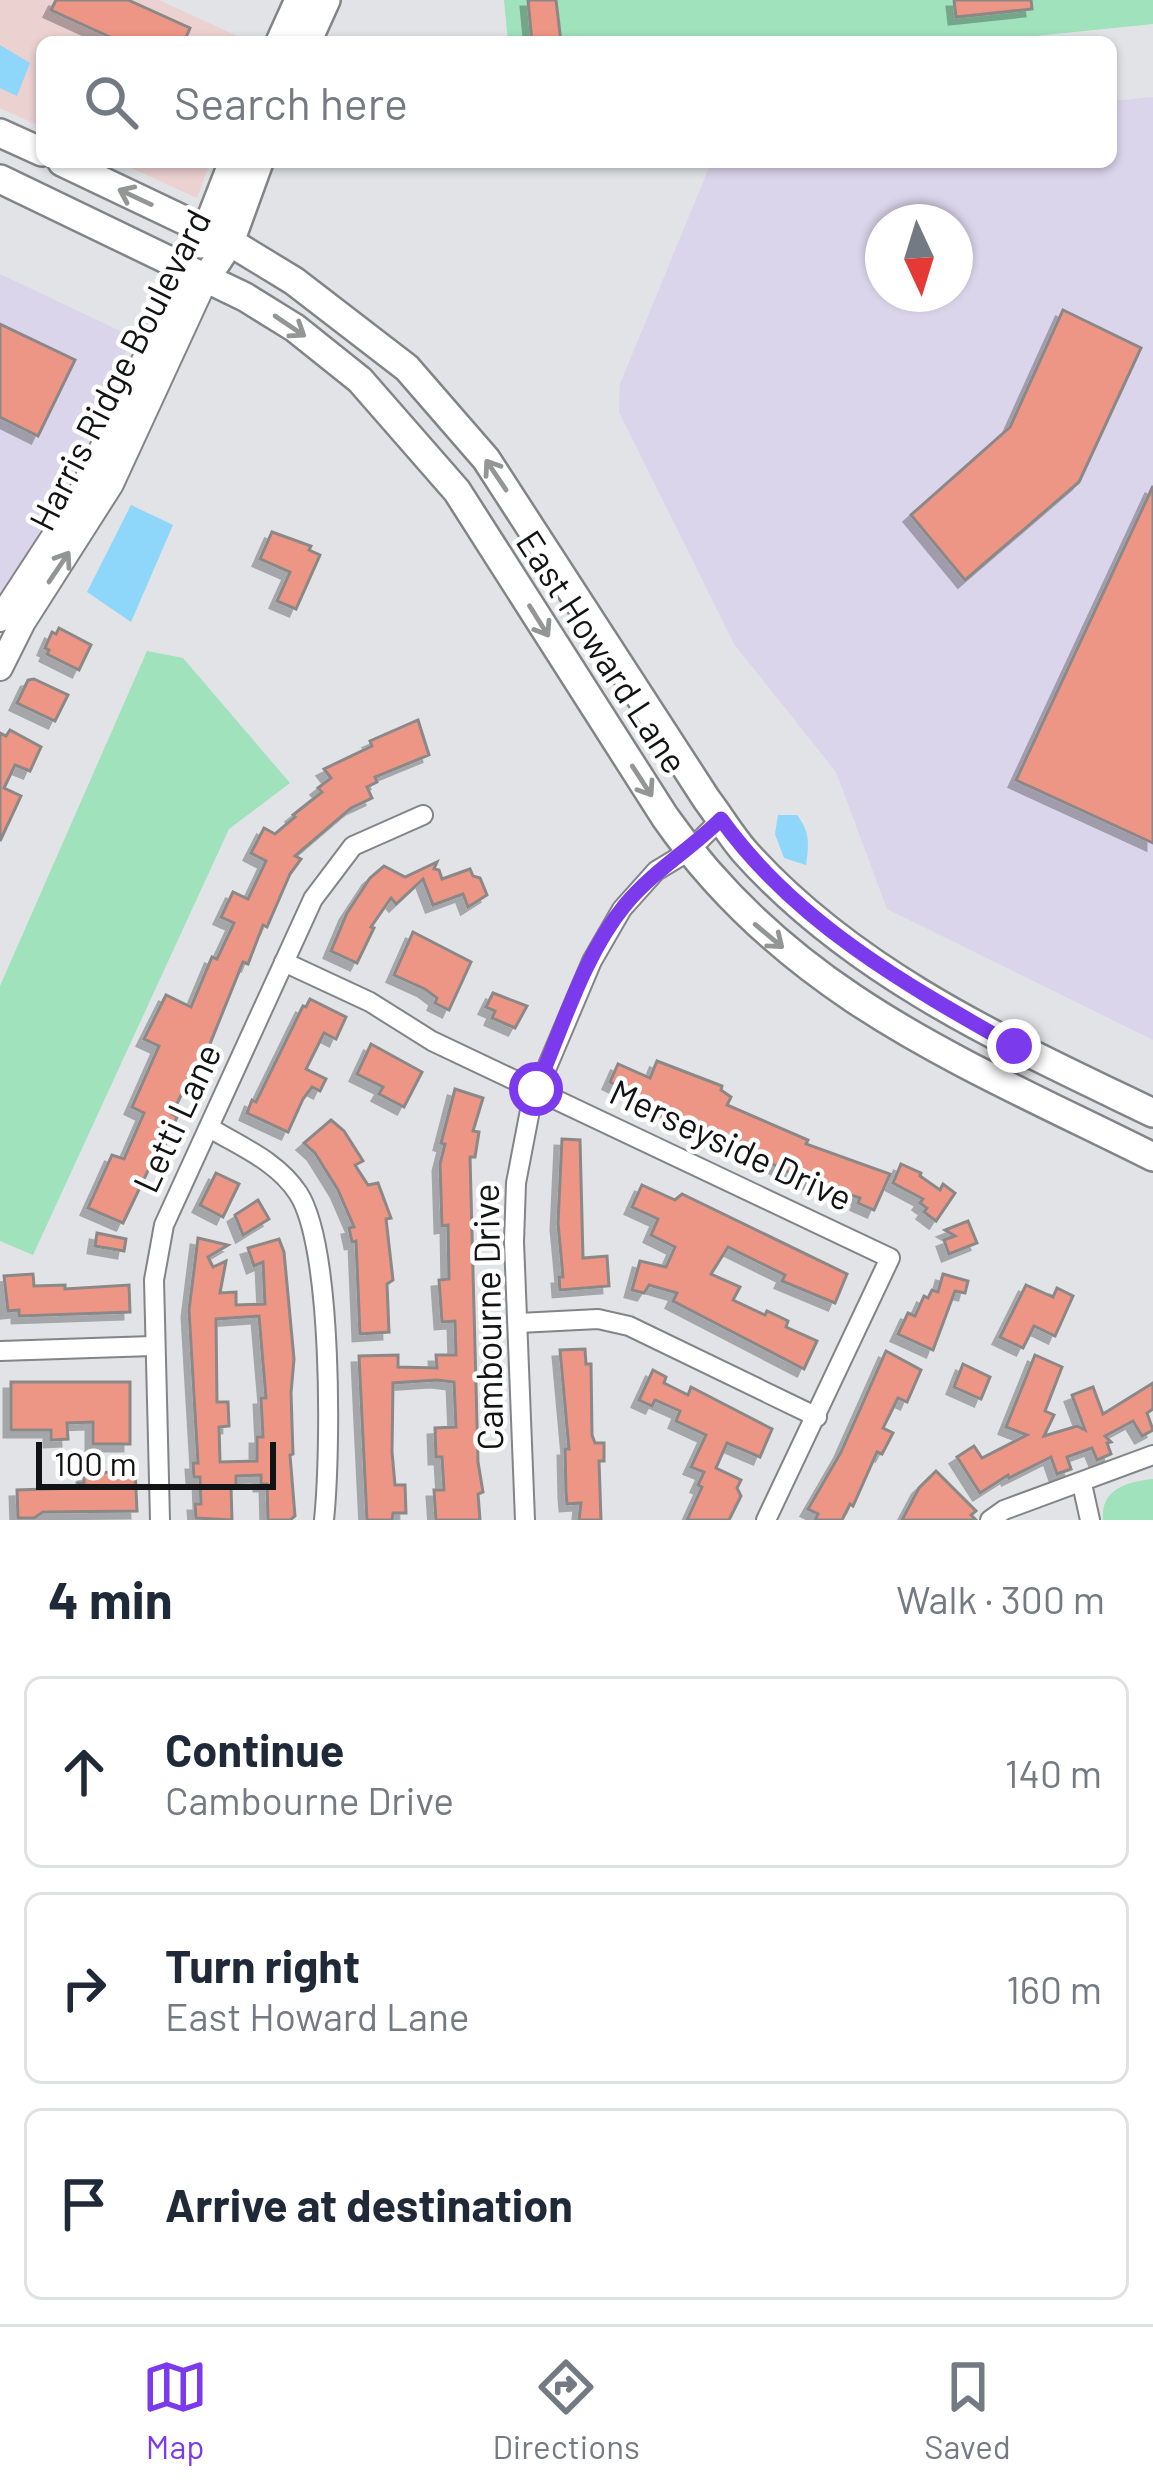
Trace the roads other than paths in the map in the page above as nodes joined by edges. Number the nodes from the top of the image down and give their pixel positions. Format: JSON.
{"nodes":[{"id":1,"x":299,"y":0,"type":"edge"},
{"id":2,"x":326,"y":0,"type":"edge"},
{"id":3,"x":283,"y":36,"type":"edge"},
{"id":4,"x":310,"y":36,"type":"edge"},
{"id":5,"x":0,"y":133,"type":"edge"},
{"id":6,"x":36,"y":149,"type":"edge"},
{"id":7,"x":75,"y":168,"type":"edge"},
{"id":8,"x":232,"y":168,"type":"edge"},
{"id":9,"x":256,"y":168,"type":"edge"},
{"id":10,"x":0,"y":179,"type":"edge"},
{"id":11,"x":219,"y":237,"type":"junction"},
{"id":12,"x":197,"y":274,"type":"junction"},
{"id":13,"x":0,"y":619,"type":"edge"},
{"id":14,"x":0,"y":668,"type":"edge"},
{"id":15,"x":423,"y":815,"type":"dead end"},
{"id":16,"x":721,"y":819,"type":"junction"},
{"id":17,"x":689,"y":851,"type":"junction"},
{"id":18,"x":284,"y":962,"type":"junction"},
{"id":19,"x":536,"y":1089,"type":"junction"},
{"id":20,"x":1153,"y":1113,"type":"edge"},
{"id":21,"x":210,"y":1128,"type":"junction"},
{"id":22,"x":1153,"y":1157,"type":"edge"},
{"id":23,"x":519,"y":1324,"type":"junction"},
{"id":24,"x":153,"y":1346,"type":"junction"},
{"id":25,"x":0,"y":1352,"type":"edge"},
{"id":26,"x":817,"y":1417,"type":"junction"},
{"id":27,"x":1153,"y":1455,"type":"edge"},
{"id":28,"x":1082,"y":1484,"type":"junction"},
{"id":29,"x":160,"y":1520,"type":"edge"},
{"id":30,"x":324,"y":1520,"type":"edge"},
{"id":31,"x":525,"y":1520,"type":"edge"},
{"id":32,"x":766,"y":1520,"type":"edge"},
{"id":33,"x":990,"y":1520,"type":"edge"},
{"id":34,"x":1090,"y":1520,"type":"edge"}],
"edges":[{"from":1,"to":3,"type":"main road"},
{"from":2,"to":4,"type":"main road"},
{"from":5,"to":6,"type":"main road"},
{"from":11,"to":7,"type":"main road","name":"East Howard Lane","one_way":true},
{"from":8,"to":11,"type":"main road","name":"Harris Ridge Boulevard"},
{"from":9,"to":11,"type":"main road","name":"Harris Ridge Boulevard"},
{"from":10,"to":12,"type":"main road","name":"East Howard Lane"},
{"from":11,"to":12,"type":"main road","name":"Harris Ridge Boulevard"},
{"from":16,"to":11,"type":"main road","name":"East Howard Lane","one_way":true},
{"from":12,"to":13,"type":"street","name":"Harris Ridge Boulevard"},
{"from":14,"to":12,"type":"street","name":"Harris Ridge Boulevard","one_way":true},
{"from":12,"to":17,"type":"main road","name":"East Howard Lane","one_way":true},
{"from":15,"to":18,"type":"street","name":"Letti Lane"},
{"from":16,"to":17,"type":"street","name":"Cambourne Drive"},
{"from":16,"to":20,"type":"main road","name":"East Howard Lane"},
{"from":17,"to":19,"type":"street","name":"Cambourne Drive"},
{"from":17,"to":22,"type":"main road","name":"East Howard Lane","one_way":true},
{"from":18,"to":19,"type":"street","name":"Merseyside Drive"},
{"from":18,"to":21,"type":"street","name":"Letti Lane"},
{"from":19,"to":23,"type":"street","name":"Cambourne Drive"},
{"from":19,"to":26,"type":"street","name":"Merseyside Drive"},
{"from":21,"to":24,"type":"street","name":"Letti Lane"},
{"from":21,"to":30,"type":"street"},
{"from":23,"to":26,"type":"street"},
{"from":23,"to":31,"type":"street","name":"Cambourne Drive"},
{"from":24,"to":25,"type":"street"},
{"from":24,"to":29,"type":"street","name":"Letti Lane"},
{"from":26,"to":32,"type":"street","name":"Merseyside Drive"},
{"from":27,"to":28,"type":"street"},
{"from":28,"to":33,"type":"street"},
{"from":28,"to":34,"type":"street"}]}
